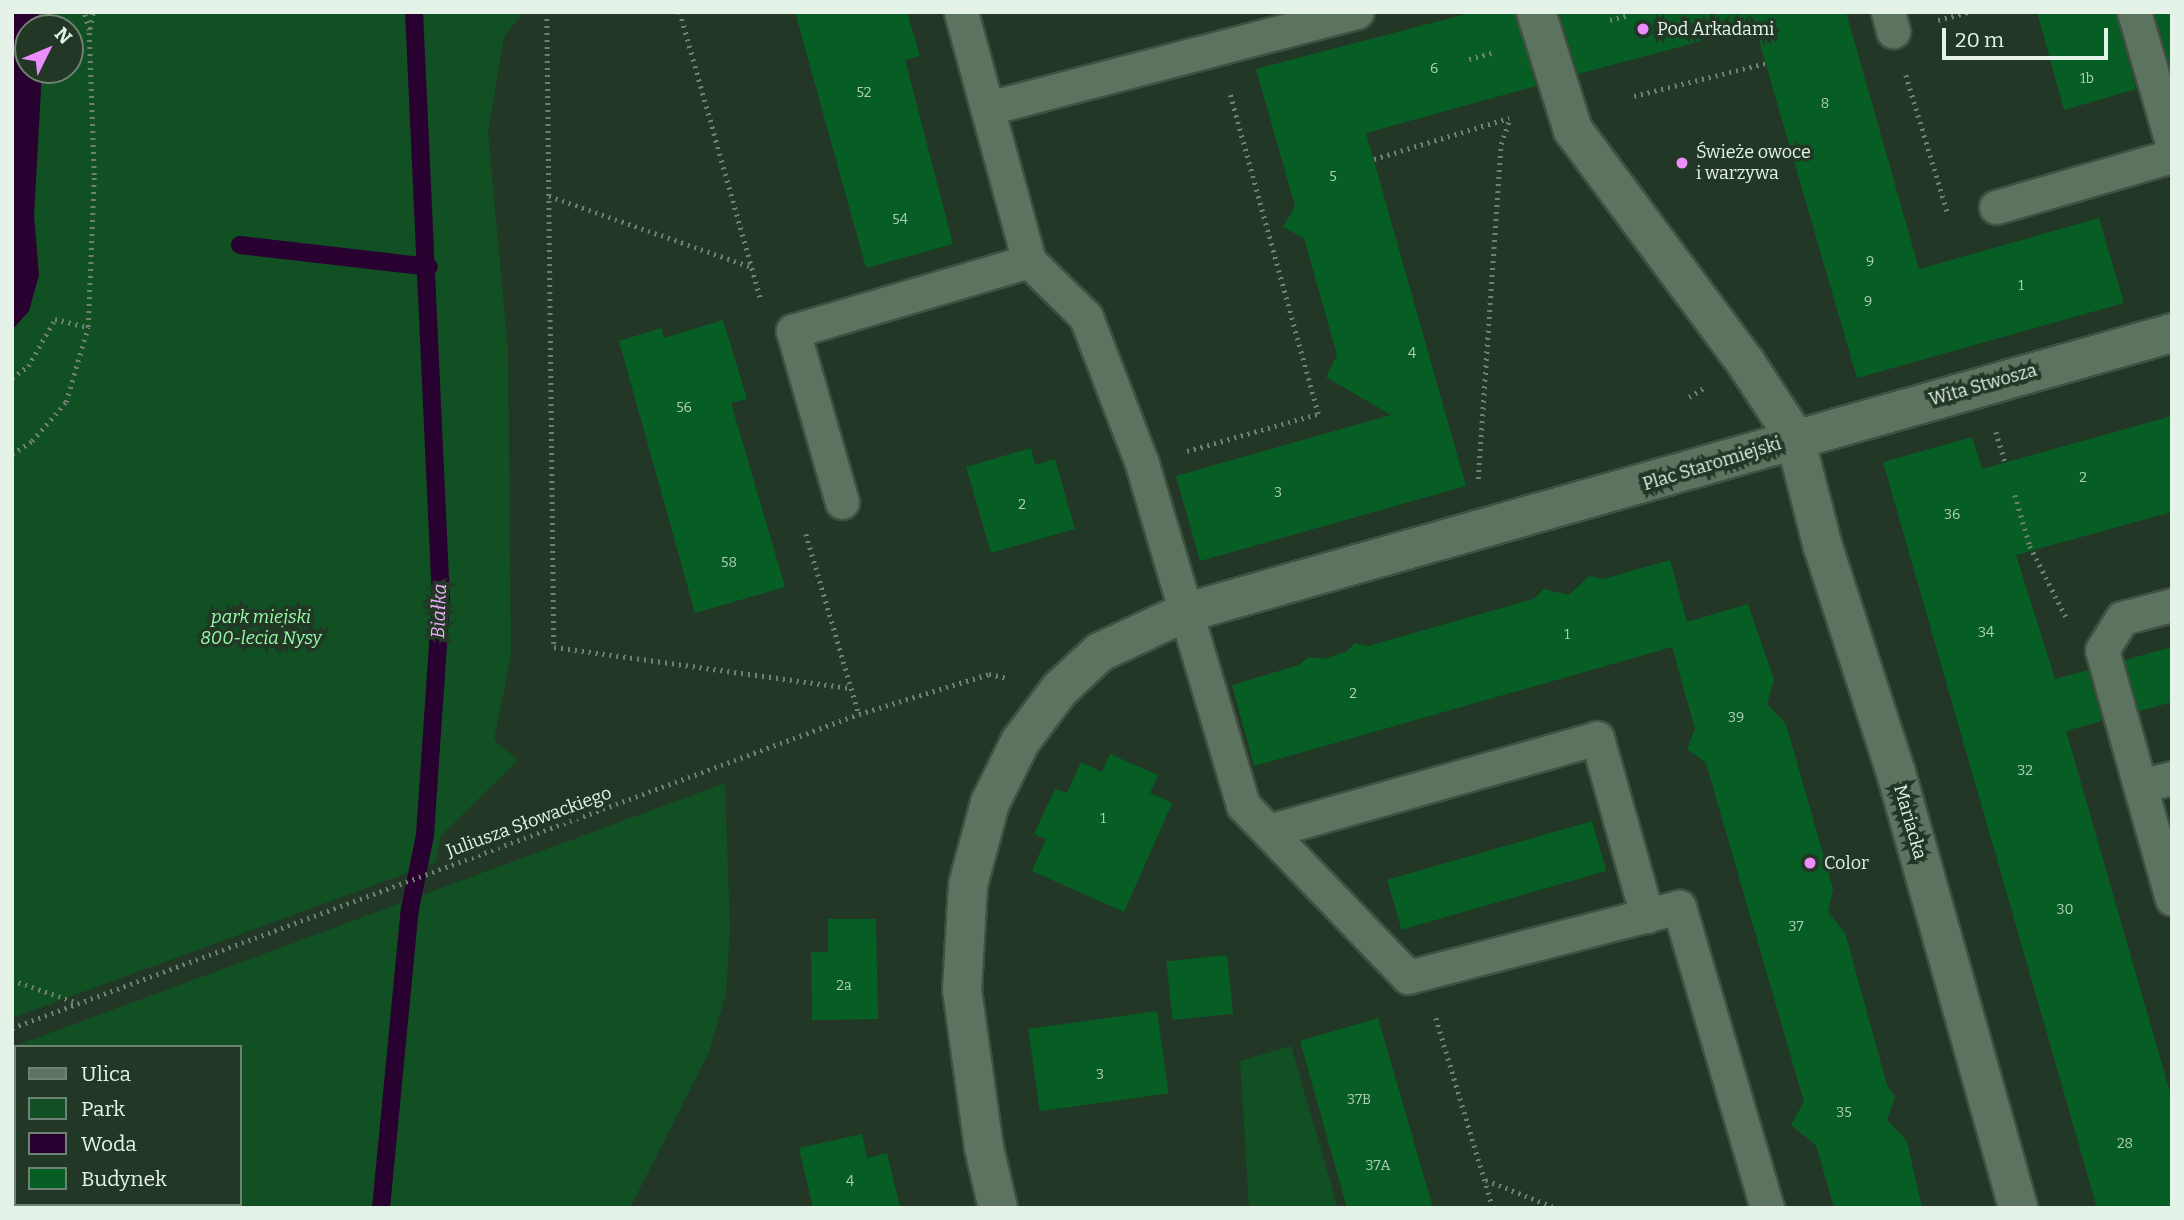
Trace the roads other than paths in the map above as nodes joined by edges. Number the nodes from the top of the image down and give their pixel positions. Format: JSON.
{"nodes":[{"id":1,"x":961,"y":12,"type":"edge"},
{"id":2,"x":1357,"y":12,"type":"edge"},
{"id":3,"x":1536,"y":12,"type":"edge"},
{"id":4,"x":2134,"y":12,"type":"edge"},
{"id":5,"x":988,"y":108,"type":"junction"},
{"id":6,"x":2172,"y":143,"type":"edge"},
{"id":7,"x":2172,"y":156,"type":"edge"},
{"id":8,"x":1996,"y":208,"type":"road end"},
{"id":9,"x":1029,"y":261,"type":"junction"},
{"id":10,"x":2172,"y":333,"type":"edge"},
{"id":11,"x":1795,"y":438,"type":"junction"},
{"id":12,"x":842,"y":502,"type":"road end"},
{"id":13,"x":2172,"y":605,"type":"edge"},
{"id":14,"x":1184,"y":612,"type":"junction"},
{"id":15,"x":2172,"y":778,"type":"edge"},
{"id":16,"x":2140,"y":786,"type":"junction"},
{"id":17,"x":1269,"y":831,"type":"junction"},
{"id":18,"x":2172,"y":899,"type":"edge"},
{"id":19,"x":1647,"y":916,"type":"junction"},
{"id":20,"x":998,"y":1208,"type":"edge"},
{"id":21,"x":1767,"y":1208,"type":"edge"},
{"id":22,"x":2018,"y":1208,"type":"edge"}],
"edges":[{"from":1,"to":5,"type":"lane"},
{"from":2,"to":5,"type":"lane"},
{"from":3,"to":11,"type":"street","name":"Plac Staromiejski"},
{"from":4,"to":6,"type":"lane"},
{"from":5,"to":9,"type":"lane"},
{"from":7,"to":8,"type":"lane"},
{"from":9,"to":12,"type":"lane"},
{"from":9,"to":14,"type":"lane"},
{"from":10,"to":11,"type":"street","name":"Wita Stwosza"},
{"from":11,"to":14,"type":"street","name":"Plac Staromiejski"},
{"from":11,"to":22,"type":"street","name":"Mariacka"},
{"from":13,"to":16,"type":"lane"},
{"from":14,"to":17,"type":"lane"},
{"from":14,"to":20,"type":"street","name":"Plac Staromiejski"},
{"from":15,"to":16,"type":"lane"},
{"from":16,"to":18,"type":"lane"},
{"from":17,"to":19,"type":"lane"},
{"from":17,"to":19,"type":"lane"},
{"from":19,"to":21,"type":"lane"}]}
